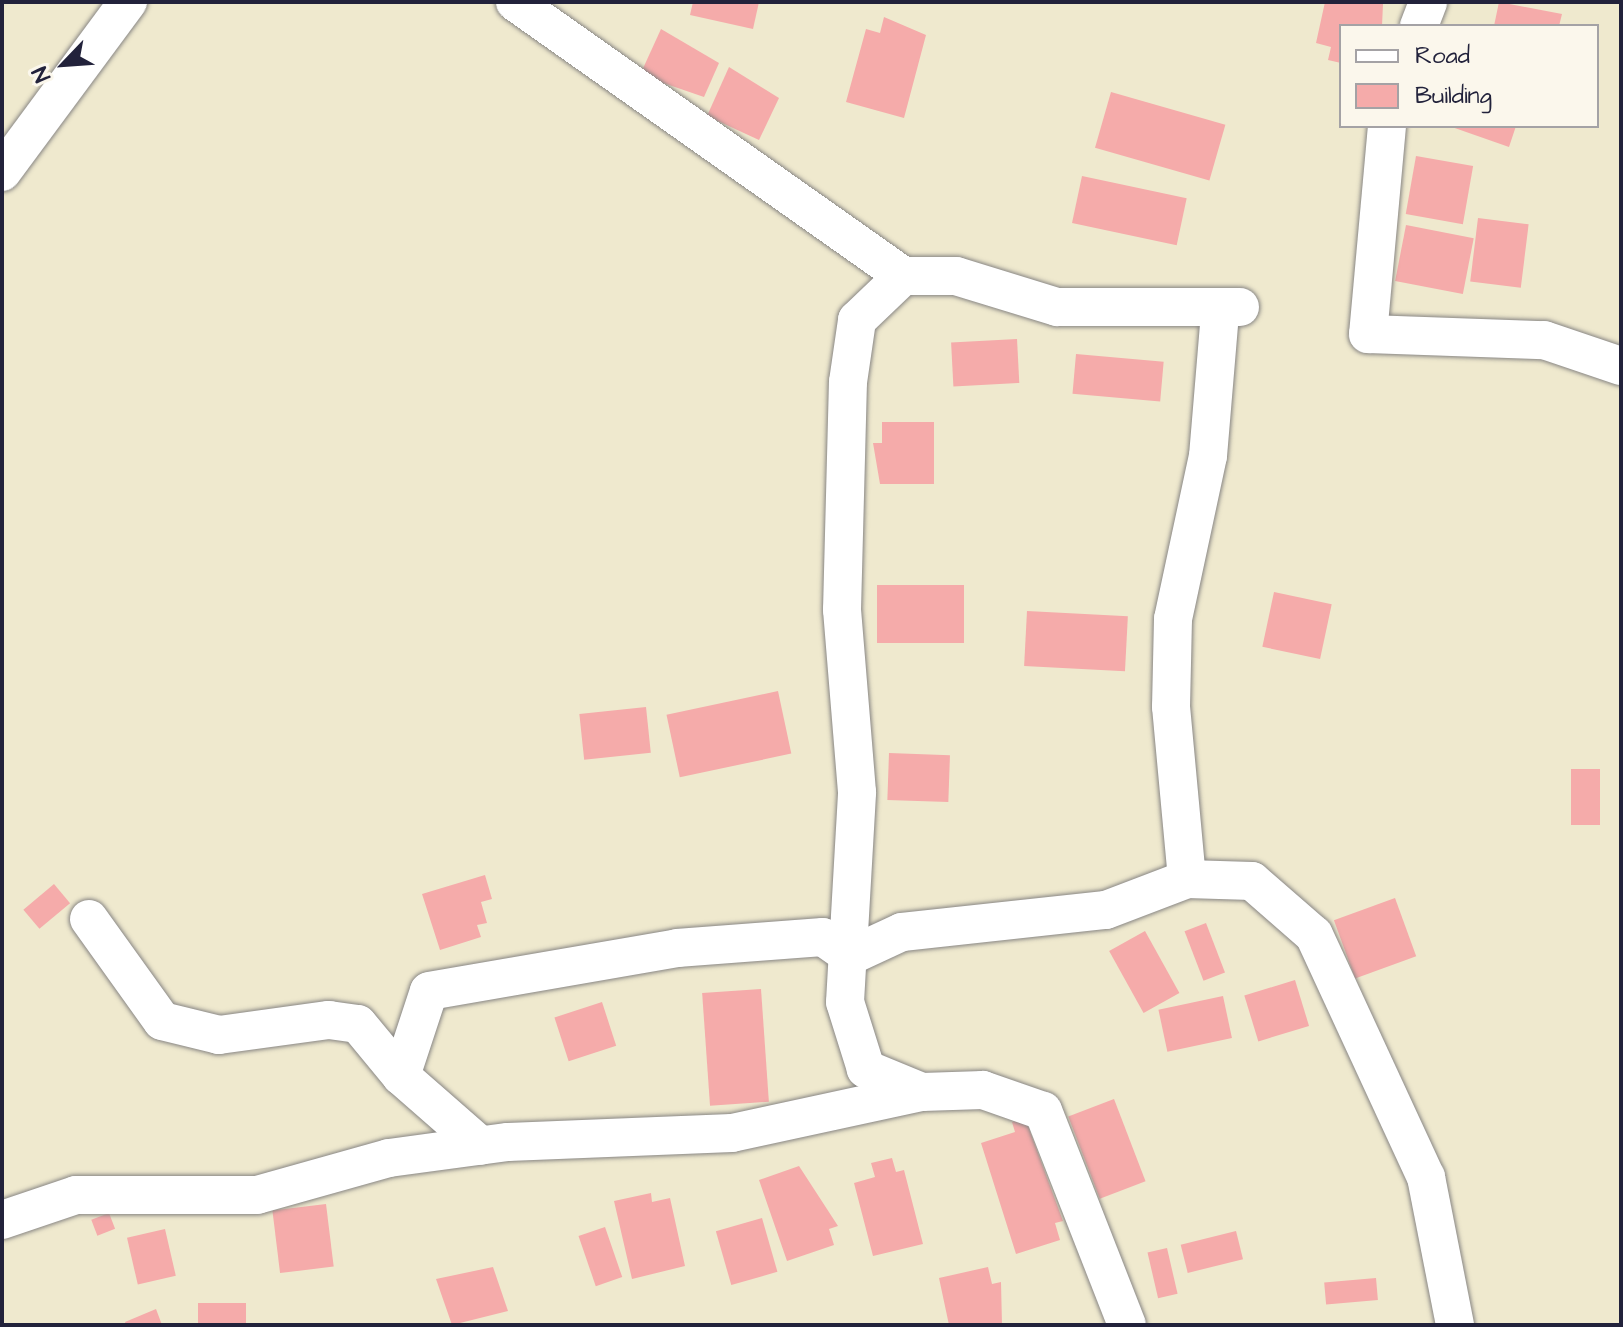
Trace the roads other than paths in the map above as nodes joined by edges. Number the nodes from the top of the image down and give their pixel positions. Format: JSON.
{"nodes":[{"id":1,"x":128,"y":2,"type":"edge"},
{"id":2,"x":515,"y":2,"type":"edge"},
{"id":3,"x":1428,"y":2,"type":"edge"},
{"id":4,"x":1420,"y":24,"type":"edge"},
{"id":5,"x":1387,"y":128,"type":"edge"},
{"id":6,"x":2,"y":172,"type":"edge"},
{"id":7,"x":903,"y":276,"type":"junction"},
{"id":8,"x":1621,"y":366,"type":"edge"},
{"id":9,"x":1187,"y":879,"type":"junction"},
{"id":10,"x":89,"y":919,"type":"dead end"},
{"id":11,"x":850,"y":956,"type":"junction"},
{"id":12,"x":401,"y":1076,"type":"junction"},
{"id":13,"x":922,"y":1092,"type":"junction"},
{"id":14,"x":481,"y":1146,"type":"junction"},
{"id":15,"x":2,"y":1220,"type":"edge"},
{"id":16,"x":1127,"y":1325,"type":"edge"},
{"id":17,"x":1455,"y":1325,"type":"edge"}],
"edges":[{"from":1,"to":6,"type":"street"},
{"from":2,"to":7,"type":"street"},
{"from":3,"to":4,"type":"street"},
{"from":5,"to":8,"type":"street"},
{"from":7,"to":9,"type":"street"},
{"from":7,"to":11,"type":"street"},
{"from":9,"to":11,"type":"street"},
{"from":9,"to":17,"type":"street"},
{"from":10,"to":12,"type":"street"},
{"from":11,"to":12,"type":"street"},
{"from":11,"to":13,"type":"street"},
{"from":12,"to":14,"type":"street"},
{"from":13,"to":14,"type":"street"},
{"from":13,"to":16,"type":"street"},
{"from":14,"to":15,"type":"street"}]}
